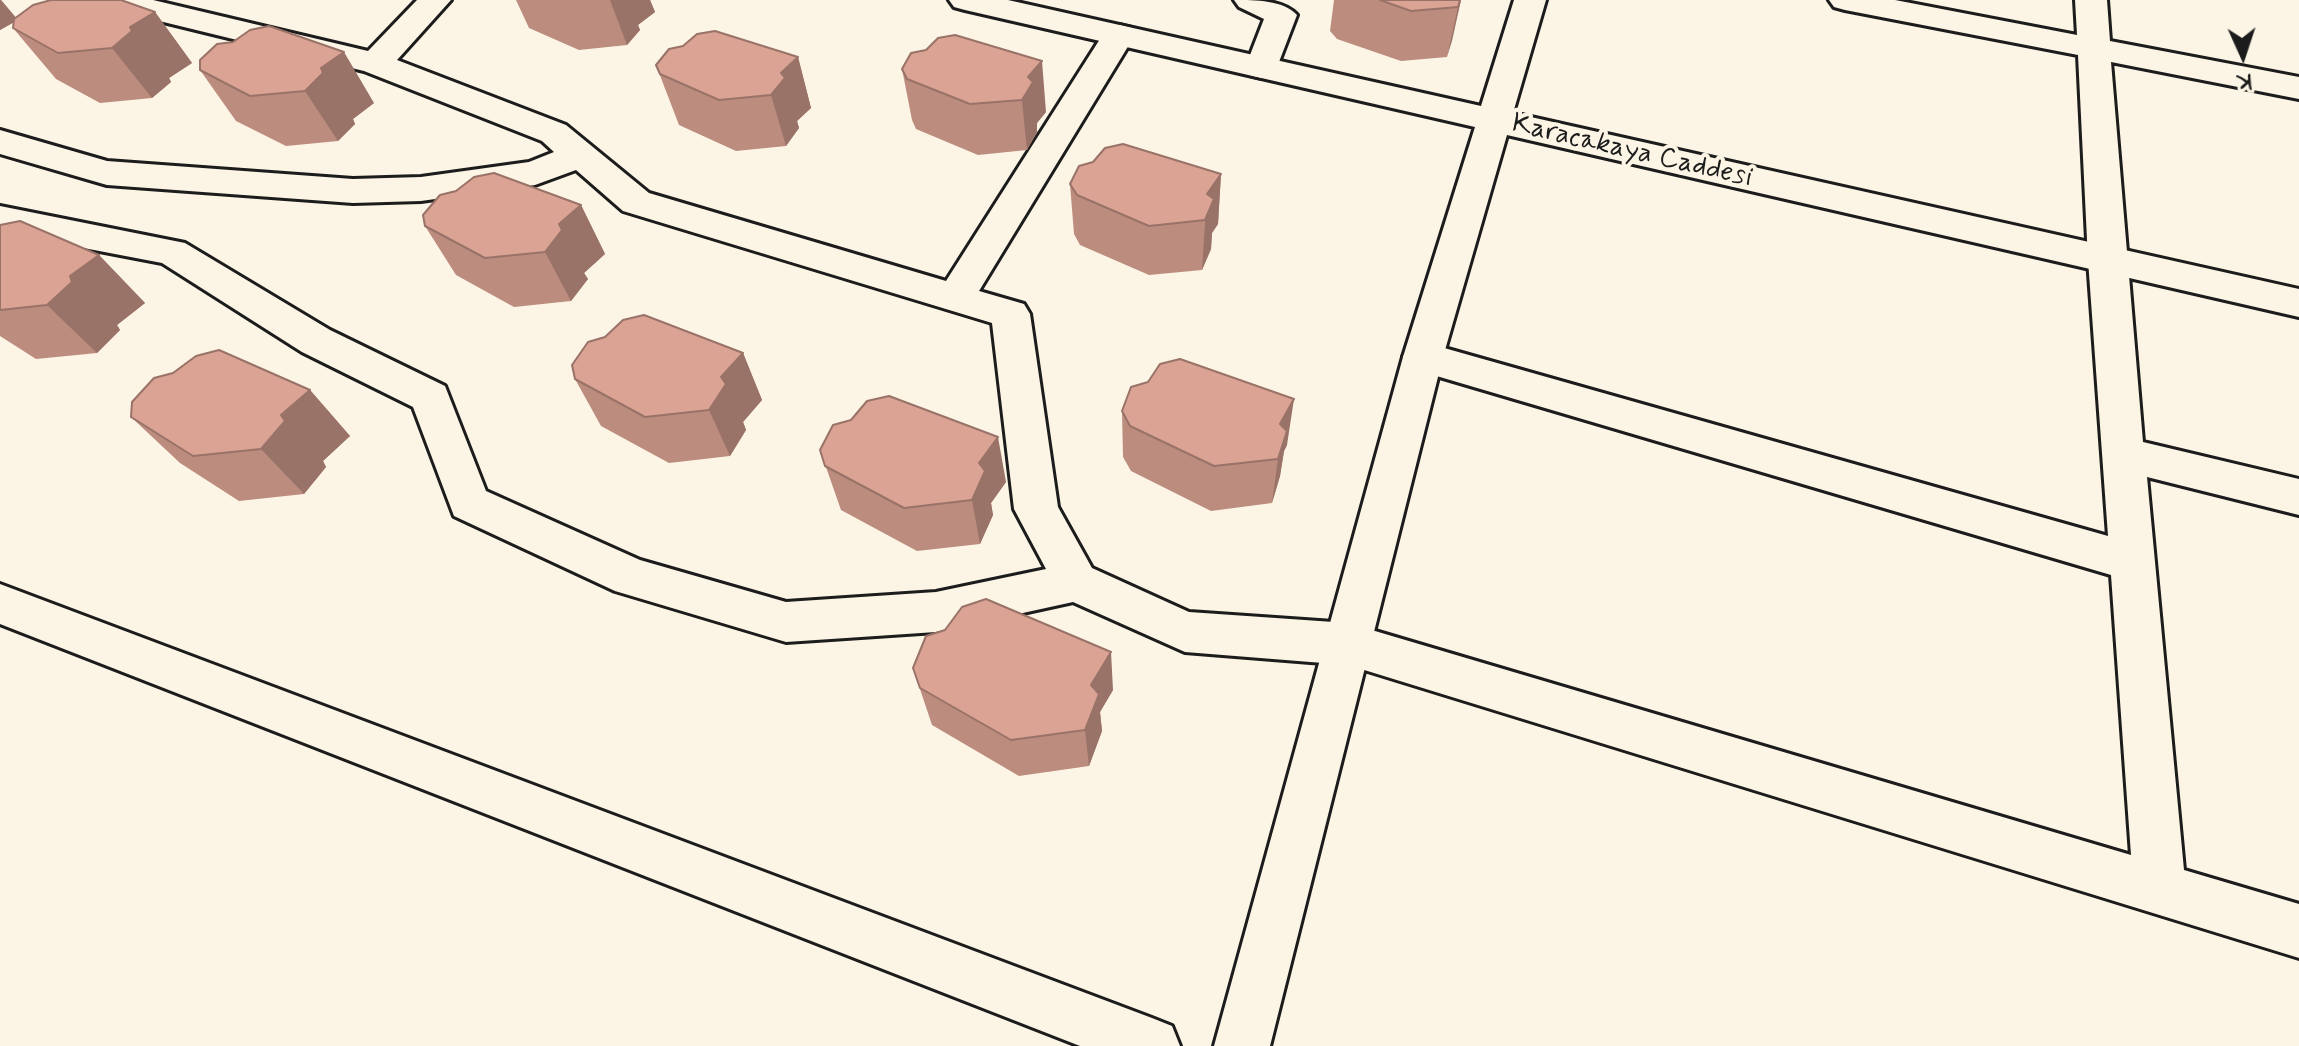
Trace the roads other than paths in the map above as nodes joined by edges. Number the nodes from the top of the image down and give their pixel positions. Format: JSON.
{"nodes":[{"id":1,"x":113,"y":0,"type":"edge"},
{"id":2,"x":435,"y":0,"type":"edge"},
{"id":3,"x":965,"y":0,"type":"edge"},
{"id":4,"x":1250,"y":0,"type":"edge"},
{"id":5,"x":1530,"y":0,"type":"edge"},
{"id":6,"x":1845,"y":0,"type":"edge"},
{"id":7,"x":2091,"y":0,"type":"edge"},
{"id":8,"x":1119,"y":35,"type":"junction"},
{"id":9,"x":2094,"y":48,"type":"junction"},
{"id":10,"x":375,"y":63,"type":"junction"},
{"id":11,"x":1262,"y":68,"type":"junction"},
{"id":12,"x":2299,"y":88,"type":"edge"},
{"id":13,"x":1494,"y":120,"type":"junction"},
{"id":14,"x":0,"y":142,"type":"edge"},
{"id":15,"x":580,"y":155,"type":"junction"},
{"id":16,"x":0,"y":219,"type":"edge"},
{"id":17,"x":2107,"y":260,"type":"junction"},
{"id":18,"x":955,"y":298,"type":"junction"},
{"id":19,"x":2299,"y":303,"type":"edge"},
{"id":20,"x":1423,"y":357,"type":"junction"},
{"id":21,"x":2124,"y":454,"type":"junction"},
{"id":22,"x":2299,"y":497,"type":"edge"},
{"id":23,"x":2133,"y":562,"type":"junction"},
{"id":24,"x":1076,"y":582,"type":"junction"},
{"id":25,"x":0,"y":604,"type":"edge"},
{"id":26,"x":1348,"y":644,"type":"junction"},
{"id":27,"x":2160,"y":889,"type":"junction"},
{"id":28,"x":2299,"y":931,"type":"edge"},
{"id":29,"x":1152,"y":1046,"type":"edge"},
{"id":30,"x":1242,"y":1046,"type":"edge"}],
"edges":[{"from":1,"to":10,"type":"street"},
{"from":2,"to":10,"type":"street"},
{"from":3,"to":8,"type":"street","name":"Karacakaya Caddesi"},
{"from":4,"to":11,"type":"street"},
{"from":5,"to":13,"type":"street"},
{"from":6,"to":9,"type":"street"},
{"from":7,"to":9,"type":"street"},
{"from":8,"to":11,"type":"street","name":"Karacakaya Caddesi"},
{"from":8,"to":18,"type":"street"},
{"from":9,"to":12,"type":"street"},
{"from":9,"to":17,"type":"street"},
{"from":10,"to":15,"type":"street"},
{"from":11,"to":13,"type":"street","name":"Karacakaya Caddesi"},
{"from":13,"to":17,"type":"street","name":"Karacakaya Caddesi"},
{"from":13,"to":20,"type":"street"},
{"from":14,"to":15,"type":"street"},
{"from":15,"to":18,"type":"street"},
{"from":16,"to":24,"type":"street"},
{"from":17,"to":19,"type":"street","name":"Karacakaya Caddesi"},
{"from":17,"to":21,"type":"street"},
{"from":18,"to":24,"type":"street"},
{"from":20,"to":23,"type":"street"},
{"from":20,"to":26,"type":"street"},
{"from":21,"to":22,"type":"street"},
{"from":21,"to":23,"type":"street"},
{"from":23,"to":27,"type":"street"},
{"from":24,"to":26,"type":"street"},
{"from":25,"to":29,"type":"street"},
{"from":26,"to":27,"type":"street"},
{"from":26,"to":30,"type":"street"},
{"from":27,"to":28,"type":"street"}]}
